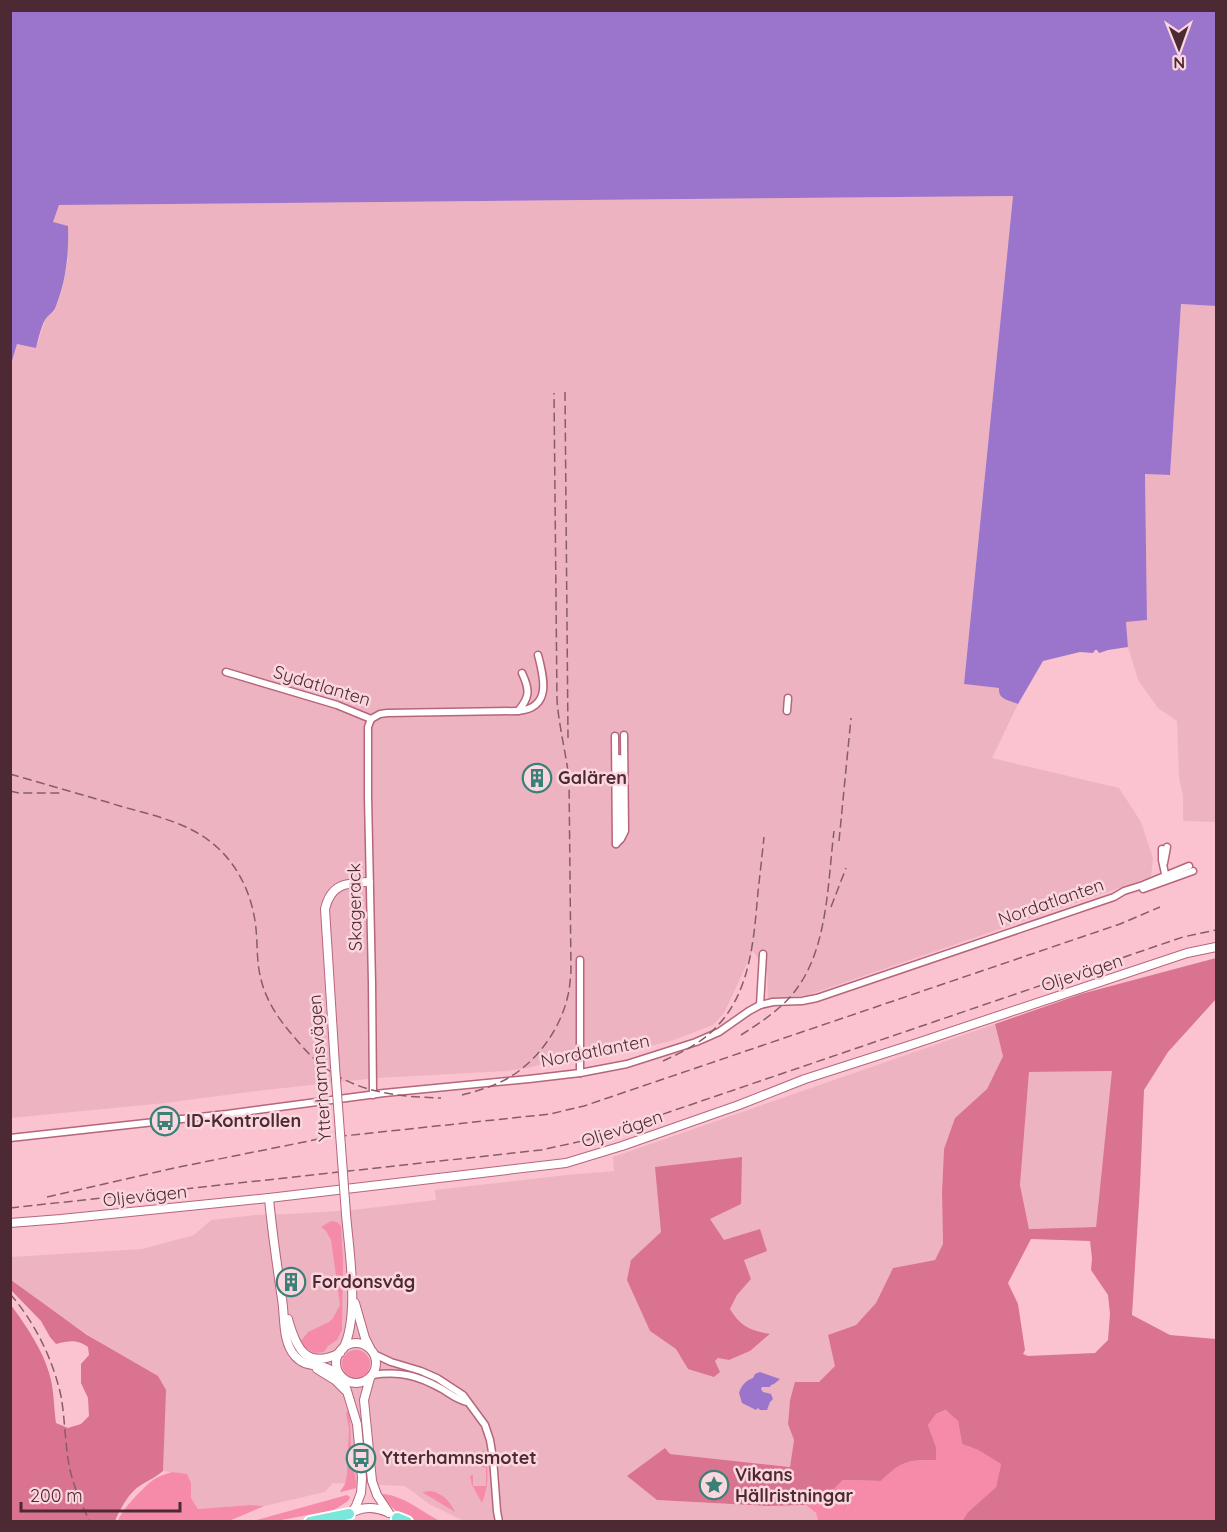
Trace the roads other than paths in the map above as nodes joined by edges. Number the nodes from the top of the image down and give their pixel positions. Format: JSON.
{"nodes":[{"id":1,"x":538,"y":655,"type":"dead end"},
{"id":2,"x":226,"y":672,"type":"dead end"},
{"id":3,"x":522,"y":672,"type":"dead end"},
{"id":4,"x":788,"y":698,"type":"dead end"},
{"id":5,"x":518,"y":711,"type":"junction"},
{"id":6,"x":787,"y":711,"type":"dead end"},
{"id":7,"x":371,"y":719,"type":"junction"},
{"id":8,"x":619,"y":736,"type":"dead end"},
{"id":9,"x":621,"y":839,"type":"dead end"},
{"id":10,"x":1164,"y":848,"type":"dead end"},
{"id":11,"x":1191,"y":869,"type":"dead end"},
{"id":12,"x":1166,"y":878,"type":"junction"},
{"id":13,"x":369,"y":882,"type":"junction"},
{"id":14,"x":1216,"y":947,"type":"edge"},
{"id":15,"x":763,"y":954,"type":"dead end"},
{"id":16,"x":580,"y":960,"type":"dead end"},
{"id":17,"x":760,"y":1005,"type":"junction"},
{"id":18,"x":580,"y":1073,"type":"junction"},
{"id":19,"x":373,"y":1095,"type":"junction"},
{"id":20,"x":10,"y":1137,"type":"edge"},
{"id":21,"x":269,"y":1198,"type":"junction"},
{"id":22,"x":10,"y":1223,"type":"edge"},
{"id":23,"x":351,"y":1284,"type":"junction"},
{"id":24,"x":282,"y":1300,"type":"junction"},
{"id":25,"x":341,"y":1351,"type":"junction"},
{"id":26,"x":372,"y":1352,"type":"junction"},
{"id":27,"x":310,"y":1366,"type":"junction"},
{"id":28,"x":371,"y":1376,"type":"junction"},
{"id":29,"x":342,"y":1377,"type":"junction"},
{"id":30,"x":348,"y":1394,"type":"junction"},
{"id":31,"x":467,"y":1402,"type":"junction"},
{"id":32,"x":347,"y":1516,"type":"edge"},
{"id":33,"x":398,"y":1518,"type":"edge"},
{"id":34,"x":310,"y":1521,"type":"edge"},
{"id":35,"x":499,"y":1521,"type":"edge"}],
"edges":[{"from":1,"to":5,"type":"street"},
{"from":2,"to":7,"type":"street","name":"Sydatlanten"},
{"from":3,"to":5,"type":"street"},
{"from":4,"to":6,"type":"street"},
{"from":5,"to":7,"type":"street","name":"Sydatlanten"},
{"from":7,"to":13,"type":"street","name":"Skagerack"},
{"from":8,"to":9,"type":"street"},
{"from":10,"to":12,"type":"street"},
{"from":11,"to":12,"type":"street","name":"Nordatlanten"},
{"from":12,"to":17,"type":"street","name":"Nordatlanten"},
{"from":13,"to":19,"type":"street","name":"Skagerack"},
{"from":13,"to":23,"type":"street","name":"Ytterhamnsvägen","bridge":true},
{"from":14,"to":21,"type":"street","name":"Oljevägen"},
{"from":15,"to":17,"type":"street"},
{"from":16,"to":18,"type":"street"},
{"from":17,"to":18,"type":"street","name":"Nordatlanten"},
{"from":18,"to":19,"type":"street","name":"Nordatlanten"},
{"from":19,"to":20,"type":"street","name":"Nordatlanten"},
{"from":21,"to":22,"type":"street","name":"Oljevägen"},
{"from":21,"to":24,"type":"street"},
{"from":23,"to":25,"type":"street","name":"Ytterhamnsvägen"},
{"from":23,"to":26,"type":"street","name":"Ytterhamnsvägen"},
{"from":24,"to":25,"type":"street"},
{"from":24,"to":27,"type":"street"},
{"from":25,"to":26,"type":"street"},
{"from":25,"to":29,"type":"street"},
{"from":26,"to":28,"type":"street"},
{"from":26,"to":31,"type":"street"},
{"from":27,"to":29,"type":"street"},
{"from":27,"to":30,"type":"street"},
{"from":28,"to":29,"type":"street"},
{"from":28,"to":31,"type":"street"},
{"from":28,"to":33,"type":"street"},
{"from":29,"to":30,"type":"street"},
{"from":30,"to":32,"type":"street"},
{"from":31,"to":35,"type":"street"},
{"from":32,"to":33,"type":"street"},
{"from":32,"to":34,"type":"main road"}]}
